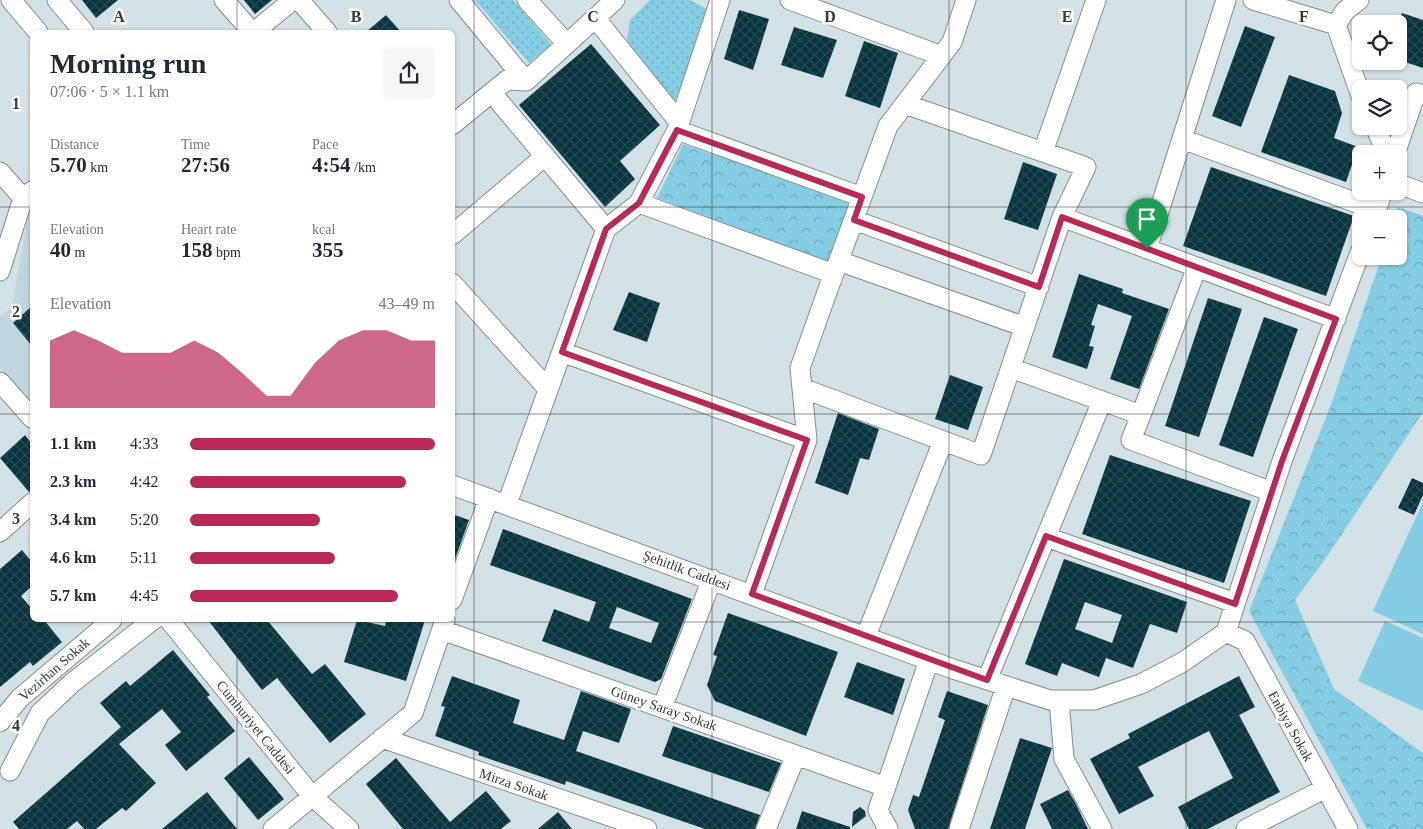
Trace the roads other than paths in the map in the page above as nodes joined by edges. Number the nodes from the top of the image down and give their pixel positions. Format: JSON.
{"nodes":[{"id":1,"x":11,"y":0,"type":"edge"},
{"id":2,"x":57,"y":0,"type":"edge"},
{"id":3,"x":224,"y":0,"type":"edge"},
{"id":4,"x":293,"y":0,"type":"edge"},
{"id":5,"x":299,"y":0,"type":"edge"},
{"id":6,"x":459,"y":0,"type":"edge"},
{"id":7,"x":527,"y":0,"type":"edge"},
{"id":8,"x":615,"y":0,"type":"edge"},
{"id":9,"x":720,"y":0,"type":"edge"},
{"id":10,"x":790,"y":0,"type":"edge"},
{"id":11,"x":966,"y":0,"type":"edge"},
{"id":12,"x":1096,"y":0,"type":"edge"},
{"id":13,"x":1226,"y":0,"type":"edge"},
{"id":14,"x":1253,"y":0,"type":"edge"},
{"id":15,"x":1359,"y":0,"type":"edge"},
{"id":16,"x":1281,"y":4,"type":"edge"},
{"id":17,"x":596,"y":19,"type":"junction"},
{"id":18,"x":1336,"y":25,"type":"junction"},
{"id":19,"x":36,"y":30,"type":"edge"},
{"id":20,"x":82,"y":30,"type":"edge"},
{"id":21,"x":251,"y":30,"type":"edge"},
{"id":22,"x":256,"y":30,"type":"edge"},
{"id":23,"x":325,"y":30,"type":"edge"},
{"id":24,"x":567,"y":44,"type":"junction"},
{"id":25,"x":942,"y":56,"type":"junction"},
{"id":26,"x":1355,"y":80,"type":"edge"},
{"id":27,"x":526,"y":81,"type":"junction"},
{"id":28,"x":492,"y":93,"type":"junction"},
{"id":29,"x":1423,"y":95,"type":"edge"},
{"id":30,"x":905,"y":104,"type":"junction"},
{"id":31,"x":455,"y":123,"type":"edge"},
{"id":32,"x":678,"y":126,"type":"junction"},
{"id":33,"x":1182,"y":139,"type":"junction"},
{"id":34,"x":1398,"y":145,"type":"edge"},
{"id":35,"x":1043,"y":152,"type":"junction"},
{"id":36,"x":545,"y":156,"type":"junction"},
{"id":37,"x":0,"y":172,"type":"edge"},
{"id":38,"x":1407,"y":187,"type":"edge"},
{"id":39,"x":1423,"y":193,"type":"edge"},
{"id":40,"x":28,"y":194,"type":"edge"},
{"id":41,"x":862,"y":197,"type":"junction"},
{"id":42,"x":639,"y":203,"type":"junction"},
{"id":43,"x":1365,"y":210,"type":"edge"},
{"id":44,"x":1062,"y":217,"type":"junction"},
{"id":45,"x":854,"y":220,"type":"junction"},
{"id":46,"x":606,"y":229,"type":"junction"},
{"id":47,"x":455,"y":232,"type":"edge"},
{"id":48,"x":1147,"y":249,"type":"junction"},
{"id":49,"x":1356,"y":265,"type":"edge"},
{"id":50,"x":836,"y":267,"type":"junction"},
{"id":51,"x":1197,"y":267,"type":"junction"},
{"id":52,"x":0,"y":271,"type":"edge"},
{"id":53,"x":455,"y":286,"type":"edge"},
{"id":54,"x":1039,"y":287,"type":"junction"},
{"id":55,"x":1336,"y":319,"type":"junction"},
{"id":56,"x":1025,"y":326,"type":"junction"},
{"id":57,"x":562,"y":352,"type":"junction"},
{"id":58,"x":1011,"y":368,"type":"junction"},
{"id":59,"x":0,"y":382,"type":"edge"},
{"id":60,"x":802,"y":388,"type":"junction"},
{"id":61,"x":548,"y":389,"type":"junction"},
{"id":62,"x":1102,"y":401,"type":"junction"},
{"id":63,"x":1141,"y":415,"type":"junction"},
{"id":64,"x":30,"y":416,"type":"edge"},
{"id":65,"x":807,"y":440,"type":"junction"},
{"id":66,"x":943,"y":441,"type":"junction"},
{"id":67,"x":455,"y":485,"type":"edge"},
{"id":68,"x":1272,"y":492,"type":"junction"},
{"id":69,"x":489,"y":498,"type":"junction"},
{"id":70,"x":507,"y":504,"type":"junction"},
{"id":71,"x":30,"y":505,"type":"edge"},
{"id":72,"x":0,"y":532,"type":"edge"},
{"id":73,"x":1046,"y":536,"type":"junction"},
{"id":74,"x":712,"y":579,"type":"junction"},
{"id":75,"x":455,"y":592,"type":"edge"},
{"id":76,"x":752,"y":594,"type":"junction"},
{"id":77,"x":1235,"y":604,"type":"junction"},
{"id":78,"x":110,"y":622,"type":"edge"},
{"id":79,"x":150,"y":622,"type":"edge"},
{"id":80,"x":170,"y":622,"type":"edge"},
{"id":81,"x":444,"y":625,"type":"edge"},
{"id":82,"x":1226,"y":632,"type":"junction"},
{"id":83,"x":866,"y":636,"type":"junction"},
{"id":84,"x":929,"y":660,"type":"junction"},
{"id":85,"x":987,"y":680,"type":"junction"},
{"id":86,"x":1006,"y":686,"type":"junction"},
{"id":87,"x":1059,"y":700,"type":"junction"},
{"id":88,"x":662,"y":708,"type":"junction"},
{"id":89,"x":0,"y":722,"type":"edge"},
{"id":90,"x":382,"y":738,"type":"junction"},
{"id":91,"x":796,"y":755,"type":"junction"},
{"id":92,"x":10,"y":771,"type":"dead end"},
{"id":93,"x":886,"y":787,"type":"junction"},
{"id":94,"x":1326,"y":788,"type":"junction"},
{"id":95,"x":312,"y":796,"type":"junction"},
{"id":96,"x":273,"y":829,"type":"edge"},
{"id":97,"x":349,"y":829,"type":"edge"},
{"id":98,"x":647,"y":829,"type":"edge"},
{"id":99,"x":766,"y":829,"type":"edge"},
{"id":100,"x":888,"y":829,"type":"edge"},
{"id":101,"x":959,"y":829,"type":"edge"},
{"id":102,"x":1102,"y":829,"type":"edge"},
{"id":103,"x":1246,"y":829,"type":"edge"},
{"id":104,"x":1348,"y":829,"type":"edge"}],
"edges":[{"from":1,"to":19,"type":"street"},
{"from":2,"to":20,"type":"street"},
{"from":3,"to":21,"type":"street"},
{"from":4,"to":22,"type":"street"},
{"from":5,"to":23,"type":"street"},
{"from":6,"to":27,"type":"street"},
{"from":7,"to":24,"type":"street"},
{"from":8,"to":17,"type":"street"},
{"from":9,"to":32,"type":"street"},
{"from":10,"to":25,"type":"street"},
{"from":11,"to":25,"type":"street"},
{"from":12,"to":35,"type":"street"},
{"from":13,"to":33,"type":"street"},
{"from":14,"to":16,"type":"street"},
{"from":15,"to":18,"type":"street"},
{"from":16,"to":18,"type":"street"},
{"from":17,"to":24,"type":"street"},
{"from":17,"to":32,"type":"street"},
{"from":18,"to":26,"type":"street"},
{"from":24,"to":27,"type":"street"},
{"from":25,"to":30,"type":"street"},
{"from":27,"to":28,"type":"street"},
{"from":28,"to":31,"type":"street"},
{"from":28,"to":36,"type":"street"},
{"from":29,"to":34,"type":"street"},
{"from":30,"to":35,"type":"street"},
{"from":30,"to":41,"type":"street"},
{"from":32,"to":41,"type":"street"},
{"from":32,"to":42,"type":"street"},
{"from":33,"to":43,"type":"street"},
{"from":33,"to":48,"type":"street"},
{"from":35,"to":44,"type":"street"},
{"from":36,"to":46,"type":"street"},
{"from":36,"to":47,"type":"street"},
{"from":37,"to":40,"type":"street"},
{"from":38,"to":39,"type":"street"},
{"from":40,"to":52,"type":"street"},
{"from":41,"to":45,"type":"street"},
{"from":42,"to":46,"type":"street"},
{"from":42,"to":50,"type":"street"},
{"from":44,"to":48,"type":"street"},
{"from":44,"to":54,"type":"street"},
{"from":45,"to":50,"type":"street"},
{"from":45,"to":54,"type":"street"},
{"from":46,"to":57,"type":"street"},
{"from":48,"to":51,"type":"street"},
{"from":49,"to":55,"type":"street"},
{"from":50,"to":56,"type":"street"},
{"from":50,"to":60,"type":"street"},
{"from":51,"to":55,"type":"street"},
{"from":51,"to":63,"type":"street"},
{"from":53,"to":61,"type":"street"},
{"from":54,"to":56,"type":"street"},
{"from":55,"to":68,"type":"street"},
{"from":56,"to":58,"type":"street"},
{"from":57,"to":61,"type":"street"},
{"from":57,"to":65,"type":"street"},
{"from":58,"to":62,"type":"street"},
{"from":58,"to":66,"type":"street"},
{"from":59,"to":64,"type":"street"},
{"from":60,"to":65,"type":"street"},
{"from":60,"to":66,"type":"street"},
{"from":61,"to":70,"type":"street"},
{"from":62,"to":63,"type":"street"},
{"from":62,"to":73,"type":"street"},
{"from":63,"to":68,"type":"street"},
{"from":65,"to":76,"type":"street"},
{"from":66,"to":83,"type":"street"},
{"from":67,"to":69,"type":"street","name":"Şehitlik Caddesi"},
{"from":68,"to":77,"type":"street"},
{"from":69,"to":70,"type":"street","name":"Şehitlik Caddesi"},
{"from":69,"to":75,"type":"street"},
{"from":70,"to":74,"type":"street","name":"Şehitlik Caddesi"},
{"from":71,"to":72,"type":"street"},
{"from":73,"to":77,"type":"street"},
{"from":73,"to":85,"type":"street"},
{"from":74,"to":76,"type":"street","name":"Şehitlik Caddesi"},
{"from":74,"to":88,"type":"street"},
{"from":76,"to":83,"type":"street","name":"Şehitlik Caddesi"},
{"from":77,"to":82,"type":"street"},
{"from":78,"to":89,"type":"street","name":"Vezirhan Sokak"},
{"from":79,"to":92,"type":"street"},
{"from":80,"to":95,"type":"street","name":"Cumhuriyet Caddesi"},
{"from":81,"to":88,"type":"street","name":"Güney Saray Sokak"},
{"from":81,"to":90,"type":"street"},
{"from":82,"to":87,"type":"street","name":"Şehitlik Caddesi"},
{"from":82,"to":94,"type":"street","name":"Enbiya Sokak"},
{"from":83,"to":84,"type":"street","name":"Şehitlik Caddesi"},
{"from":84,"to":85,"type":"street","name":"Şehitlik Caddesi"},
{"from":84,"to":93,"type":"street"},
{"from":85,"to":86,"type":"street","name":"Şehitlik Caddesi"},
{"from":86,"to":87,"type":"street","name":"Şehitlik Caddesi"},
{"from":86,"to":101,"type":"street"},
{"from":87,"to":102,"type":"street"},
{"from":88,"to":91,"type":"street","name":"Güney Saray Sokak"},
{"from":90,"to":95,"type":"street"},
{"from":90,"to":98,"type":"street","name":"Mirza Sokak"},
{"from":91,"to":93,"type":"street","name":"Güney Saray Sokak"},
{"from":91,"to":99,"type":"street"},
{"from":93,"to":100,"type":"street"},
{"from":94,"to":103,"type":"street"},
{"from":94,"to":104,"type":"street","name":"Enbiya Sokak"},
{"from":95,"to":96,"type":"street"},
{"from":95,"to":97,"type":"street","name":"Cumhuriyet Caddesi"}]}
